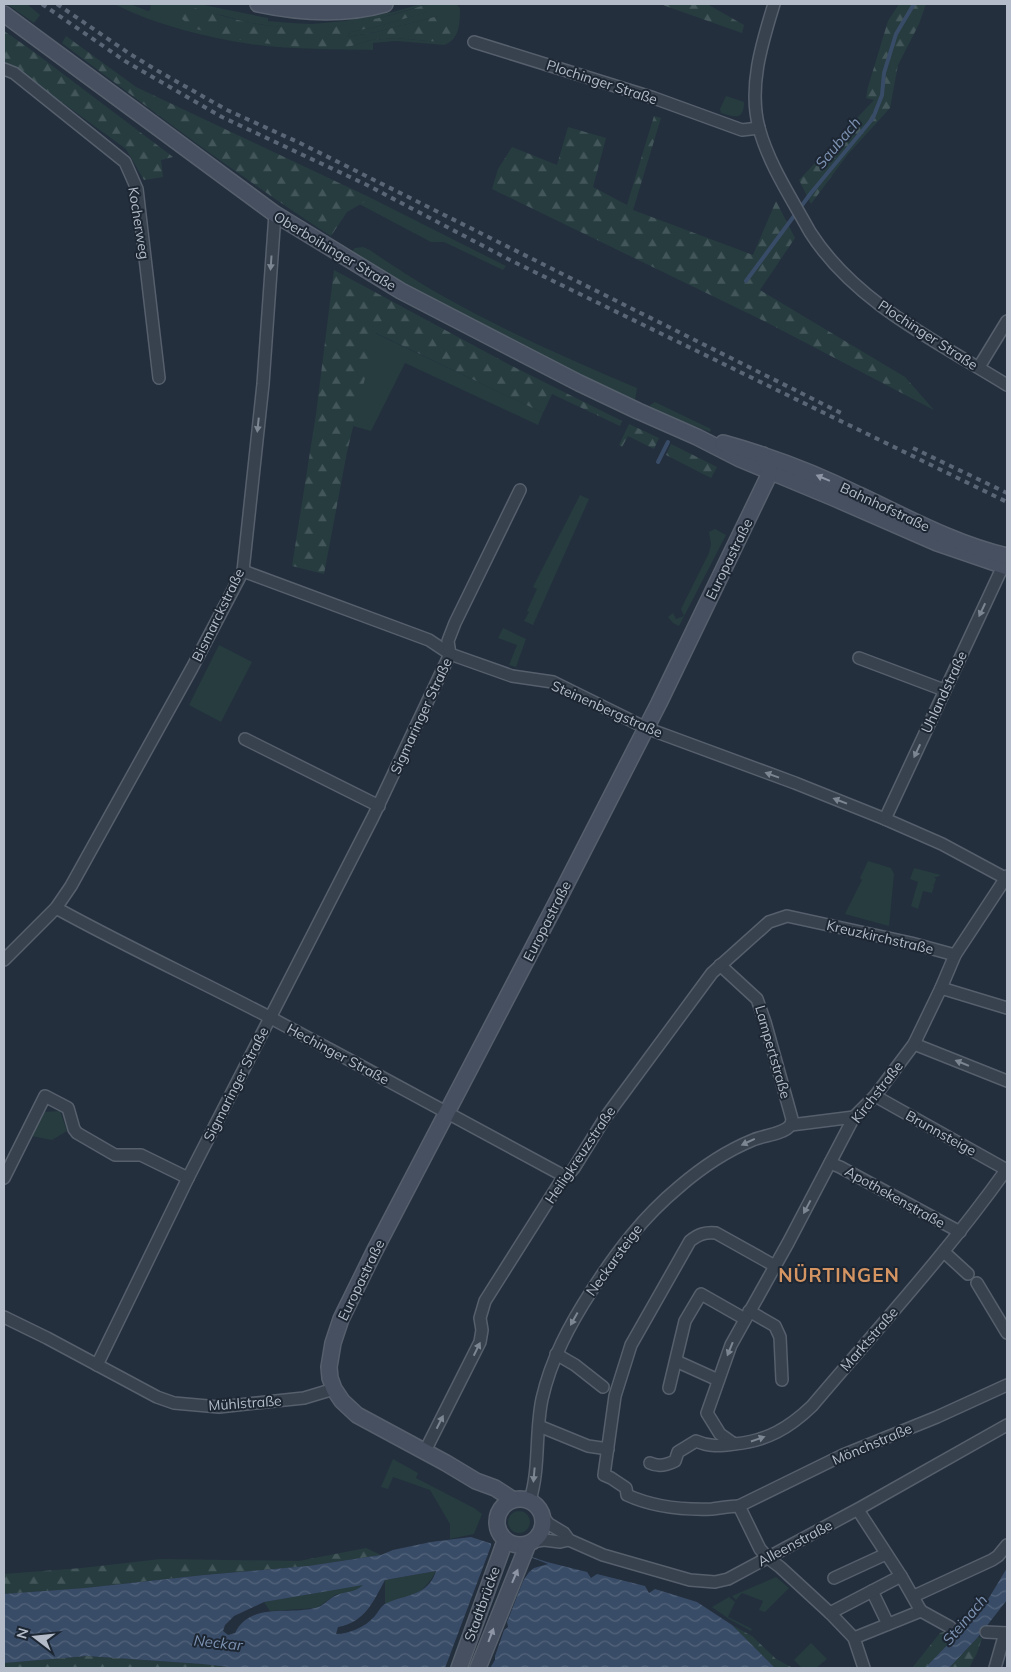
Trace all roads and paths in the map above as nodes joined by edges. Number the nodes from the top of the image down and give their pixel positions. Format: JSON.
{"nodes":[{"id":1,"x":258,"y":4,"type":"edge"},
{"id":2,"x":385,"y":4,"type":"edge"},
{"id":3,"x":774,"y":4,"type":"edge"},
{"id":4,"x":4,"y":14,"type":"edge"},
{"id":5,"x":474,"y":42,"type":"dead end"},
{"id":6,"x":4,"y":69,"type":"edge"},
{"id":7,"x":759,"y":128,"type":"junction"},
{"id":8,"x":274,"y":214,"type":"junction"},
{"id":9,"x":1007,"y":321,"type":"edge"},
{"id":10,"x":979,"y":367,"type":"junction"},
{"id":11,"x":159,"y":378,"type":"dead end"},
{"id":12,"x":1007,"y":385,"type":"edge"},
{"id":13,"x":697,"y":436,"type":"junction"},
{"id":14,"x":763,"y":455,"type":"junction"},
{"id":15,"x":800,"y":468,"type":"junction"},
{"id":16,"x":770,"y":473,"type":"junction"},
{"id":17,"x":520,"y":490,"type":"dead end"},
{"id":18,"x":1006,"y":563,"type":"edge"},
{"id":19,"x":243,"y":572,"type":"junction"},
{"id":20,"x":450,"y":654,"type":"junction"},
{"id":21,"x":859,"y":658,"type":"dead end"},
{"id":22,"x":944,"y":690,"type":"junction"},
{"id":23,"x":646,"y":728,"type":"junction"},
{"id":24,"x":245,"y":739,"type":"dead end"},
{"id":25,"x":378,"y":806,"type":"junction"},
{"id":26,"x":885,"y":819,"type":"junction"},
{"id":27,"x":1007,"y":878,"type":"edge"},
{"id":28,"x":56,"y":908,"type":"junction"},
{"id":29,"x":804,"y":920,"type":"joint"},
{"id":30,"x":955,"y":955,"type":"junction"},
{"id":31,"x":4,"y":960,"type":"edge"},
{"id":32,"x":720,"y":965,"type":"junction"},
{"id":33,"x":941,"y":988,"type":"junction"},
{"id":34,"x":1007,"y":1008,"type":"edge"},
{"id":35,"x":269,"y":1017,"type":"junction"},
{"id":36,"x":914,"y":1044,"type":"junction"},
{"id":37,"x":1007,"y":1081,"type":"edge"},
{"id":38,"x":875,"y":1096,"type":"junction"},
{"id":39,"x":447,"y":1113,"type":"junction"},
{"id":40,"x":854,"y":1117,"type":"junction"},
{"id":41,"x":791,"y":1125,"type":"junction"},
{"id":42,"x":830,"y":1163,"type":"junction"},
{"id":43,"x":1007,"y":1170,"type":"edge"},
{"id":44,"x":5,"y":1173,"type":"edge"},
{"id":45,"x":564,"y":1176,"type":"junction"},
{"id":46,"x":188,"y":1178,"type":"junction"},
{"id":47,"x":960,"y":1232,"type":"junction"},
{"id":48,"x":944,"y":1252,"type":"junction"},
{"id":49,"x":775,"y":1266,"type":"junction"},
{"id":50,"x":968,"y":1274,"type":"dead end"},
{"id":51,"x":977,"y":1283,"type":"dead end"},
{"id":52,"x":747,"y":1315,"type":"junction"},
{"id":53,"x":4,"y":1317,"type":"edge"},
{"id":54,"x":1007,"y":1333,"type":"edge"},
{"id":55,"x":556,"y":1354,"type":"junction"},
{"id":56,"x":676,"y":1361,"type":"junction"},
{"id":57,"x":97,"y":1365,"type":"junction"},
{"id":58,"x":718,"y":1380,"type":"junction"},
{"id":59,"x":782,"y":1380,"type":"dead end"},
{"id":60,"x":1007,"y":1385,"type":"edge"},
{"id":61,"x":669,"y":1388,"type":"dead end"},
{"id":62,"x":334,"y":1389,"type":"junction"},
{"id":63,"x":609,"y":1391,"type":"junction"},
{"id":64,"x":1007,"y":1425,"type":"edge"},
{"id":65,"x":538,"y":1426,"type":"junction"},
{"id":66,"x":734,"y":1444,"type":"junction"},
{"id":67,"x":608,"y":1449,"type":"junction"},
{"id":68,"x":425,"y":1451,"type":"junction"},
{"id":69,"x":650,"y":1463,"type":"dead end"},
{"id":70,"x":476,"y":1481,"type":"junction"},
{"id":71,"x":512,"y":1500,"type":"junction"},
{"id":72,"x":530,"y":1500,"type":"junction"},
{"id":73,"x":739,"y":1506,"type":"junction"},
{"id":74,"x":858,"y":1510,"type":"junction"},
{"id":75,"x":498,"y":1512,"type":"junction"},
{"id":76,"x":543,"y":1517,"type":"junction"},
{"id":77,"x":568,"y":1540,"type":"junction"},
{"id":78,"x":505,"y":1542,"type":"junction"},
{"id":79,"x":529,"y":1545,"type":"junction"},
{"id":80,"x":1007,"y":1545,"type":"edge"},
{"id":81,"x":886,"y":1554,"type":"junction"},
{"id":82,"x":768,"y":1558,"type":"junction"},
{"id":83,"x":901,"y":1576,"type":"junction"},
{"id":84,"x":834,"y":1578,"type":"dead end"},
{"id":85,"x":872,"y":1591,"type":"junction"},
{"id":86,"x":914,"y":1596,"type":"junction"},
{"id":87,"x":921,"y":1611,"type":"junction"},
{"id":88,"x":830,"y":1613,"type":"junction"},
{"id":89,"x":888,"y":1624,"type":"junction"},
{"id":90,"x":950,"y":1627,"type":"dead end"},
{"id":91,"x":986,"y":1632,"type":"dead end"},
{"id":92,"x":1006,"y":1633,"type":"edge"},
{"id":93,"x":854,"y":1638,"type":"junction"},
{"id":94,"x":459,"y":1668,"type":"edge"},
{"id":95,"x":478,"y":1668,"type":"edge"},
{"id":96,"x":864,"y":1668,"type":"edge"},
{"id":97,"x":995,"y":1668,"type":"edge"}],
"edges":[{"from":1,"to":2,"type":"street"},
{"from":3,"to":7,"type":"street","name":"Plochinger Straße"},
{"from":4,"to":8,"type":"street","name":"Oberboihinger Straße"},
{"from":5,"to":7,"type":"street","name":"Plochinger Straße"},
{"from":6,"to":11,"type":"street","name":"Kocherweg"},
{"from":7,"to":10,"type":"street","name":"Plochinger Straße"},
{"from":8,"to":13,"type":"street","name":"Oberboihinger Straße"},
{"from":8,"to":19,"type":"street","name":"Bismarckstraße","one_way":true},
{"from":9,"to":10,"type":"street"},
{"from":10,"to":12,"type":"street","name":"Plochinger Straße"},
{"from":13,"to":14,"type":"street","name":"Oberboihinger Straße"},
{"from":13,"to":16,"type":"street","name":"Oberboihinger Straße"},
{"from":14,"to":15,"type":"street","name":"Bahnhofstraße"},
{"from":14,"to":16,"type":"street"},
{"from":15,"to":16,"type":"street"},
{"from":18,"to":15,"type":"street","name":"Bahnhofstraße","one_way":true},
{"from":16,"to":18,"type":"street","name":"Bahnhofstraße"},
{"from":16,"to":23,"type":"street","name":"Europastraße"},
{"from":17,"to":20,"type":"street","name":"Sigmaringer Straße"},
{"from":18,"to":22,"type":"street","name":"Uhlandstraße","one_way":true},
{"from":19,"to":20,"type":"street","name":"Steinenbergstraße"},
{"from":19,"to":28,"type":"street","name":"Bismarckstraße"},
{"from":20,"to":23,"type":"street","name":"Steinenbergstraße"},
{"from":20,"to":25,"type":"street","name":"Sigmaringer Straße"},
{"from":21,"to":22,"type":"street"},
{"from":22,"to":26,"type":"street","name":"Uhlandstraße","one_way":true},
{"from":26,"to":23,"type":"street","name":"Steinenbergstraße","one_way":true},
{"from":23,"to":39,"type":"street","name":"Europastraße"},
{"from":24,"to":25,"type":"street"},
{"from":25,"to":35,"type":"street","name":"Sigmaringer Straße"},
{"from":26,"to":27,"type":"street","name":"Steinenbergstraße"},
{"from":27,"to":30,"type":"street","name":"Kirchstraße"},
{"from":28,"to":31,"type":"street","name":"Bismarckstraße"},
{"from":28,"to":35,"type":"street","name":"Hechinger Straße"},
{"from":29,"to":30,"type":"street","name":"Kreuzkirchstraße"},
{"from":29,"to":32,"type":"street","name":"Heiligkreuzstraße"},
{"from":30,"to":33,"type":"street","name":"Kirchstraße"},
{"from":32,"to":41,"type":"street","name":"Lampertstraße"},
{"from":32,"to":45,"type":"street","name":"Heiligkreuzstraße"},
{"from":33,"to":34,"type":"street"},
{"from":33,"to":36,"type":"street","name":"Kirchstraße"},
{"from":35,"to":39,"type":"street","name":"Hechinger Straße"},
{"from":35,"to":46,"type":"street","name":"Sigmaringer Straße"},
{"from":37,"to":36,"type":"street","one_way":true},
{"from":36,"to":38,"type":"street","name":"Kirchstraße"},
{"from":38,"to":40,"type":"street","name":"Kirchstraße"},
{"from":38,"to":43,"type":"street","name":"Brunnsteige"},
{"from":39,"to":45,"type":"street","name":"Hechinger Straße"},
{"from":39,"to":62,"type":"street","name":"Europastraße"},
{"from":40,"to":41,"type":"street","name":"Neckarsteige"},
{"from":40,"to":42,"type":"street","name":"Kirchstraße"},
{"from":41,"to":55,"type":"street","name":"Neckarsteige","one_way":true},
{"from":42,"to":47,"type":"street","name":"Apothekenstraße"},
{"from":42,"to":49,"type":"street","name":"Kirchstraße","one_way":true},
{"from":43,"to":47,"type":"street","name":"Marktstraße"},
{"from":44,"to":46,"type":"street"},
{"from":68,"to":45,"type":"street","name":"Heiligkreuzstraße","one_way":true},
{"from":46,"to":57,"type":"street","name":"Sigmaringer Straße"},
{"from":47,"to":48,"type":"street","name":"Marktstraße"},
{"from":48,"to":50,"type":"street"},
{"from":66,"to":48,"type":"street","name":"Marktstraße","one_way":true},
{"from":49,"to":52,"type":"street","name":"Kirchstraße"},
{"from":49,"to":63,"type":"street"},
{"from":51,"to":54,"type":"street"},
{"from":52,"to":56,"type":"street"},
{"from":52,"to":58,"type":"street","name":"Kirchstraße","one_way":true},
{"from":52,"to":59,"type":"street"},
{"from":53,"to":57,"type":"street","name":"Mühlstraße"},
{"from":55,"to":63,"type":"street"},
{"from":55,"to":65,"type":"street","name":"Neckarsteige"},
{"from":56,"to":58,"type":"street"},
{"from":56,"to":61,"type":"street"},
{"from":57,"to":62,"type":"street","name":"Mühlstraße"},
{"from":58,"to":66,"type":"street","name":"Kirchstraße"},
{"from":60,"to":73,"type":"street","name":"Mönchstraße"},
{"from":62,"to":68,"type":"street"},
{"from":63,"to":67,"type":"street"},
{"from":64,"to":74,"type":"street","name":"Alleenstraße"},
{"from":65,"to":67,"type":"street"},
{"from":65,"to":72,"type":"street","name":"Neckarsteige","one_way":true},
{"from":66,"to":69,"type":"street","name":"Marktstraße"},
{"from":67,"to":73,"type":"street","name":"Mönchstraße"},
{"from":68,"to":70,"type":"street"},
{"from":70,"to":71,"type":"street"},
{"from":70,"to":75,"type":"street"},
{"from":71,"to":72,"type":"street"},
{"from":71,"to":75,"type":"street"},
{"from":72,"to":76,"type":"street"},
{"from":73,"to":82,"type":"street"},
{"from":74,"to":81,"type":"street"},
{"from":74,"to":82,"type":"street","name":"Alleenstraße"},
{"from":75,"to":78,"type":"street"},
{"from":76,"to":77,"type":"street","name":"Alleenstraße"},
{"from":76,"to":79,"type":"street"},
{"from":77,"to":79,"type":"street","name":"Alleenstraße"},
{"from":77,"to":82,"type":"street","name":"Alleenstraße"},
{"from":78,"to":79,"type":"street"},
{"from":78,"to":94,"type":"street","name":"Stadtbrücke"},
{"from":95,"to":79,"type":"street","name":"Stadtbrücke","one_way":true},
{"from":80,"to":86,"type":"street"},
{"from":81,"to":83,"type":"street"},
{"from":81,"to":84,"type":"street"},
{"from":82,"to":88,"type":"street"},
{"from":83,"to":85,"type":"street"},
{"from":83,"to":86,"type":"street"},
{"from":85,"to":88,"type":"street"},
{"from":85,"to":89,"type":"street"},
{"from":86,"to":87,"type":"street"},
{"from":87,"to":89,"type":"street"},
{"from":87,"to":90,"type":"street"},
{"from":88,"to":93,"type":"street"},
{"from":89,"to":93,"type":"street"},
{"from":91,"to":92,"type":"street"},
{"from":92,"to":97,"type":"street"},
{"from":93,"to":96,"type":"street"}]}
